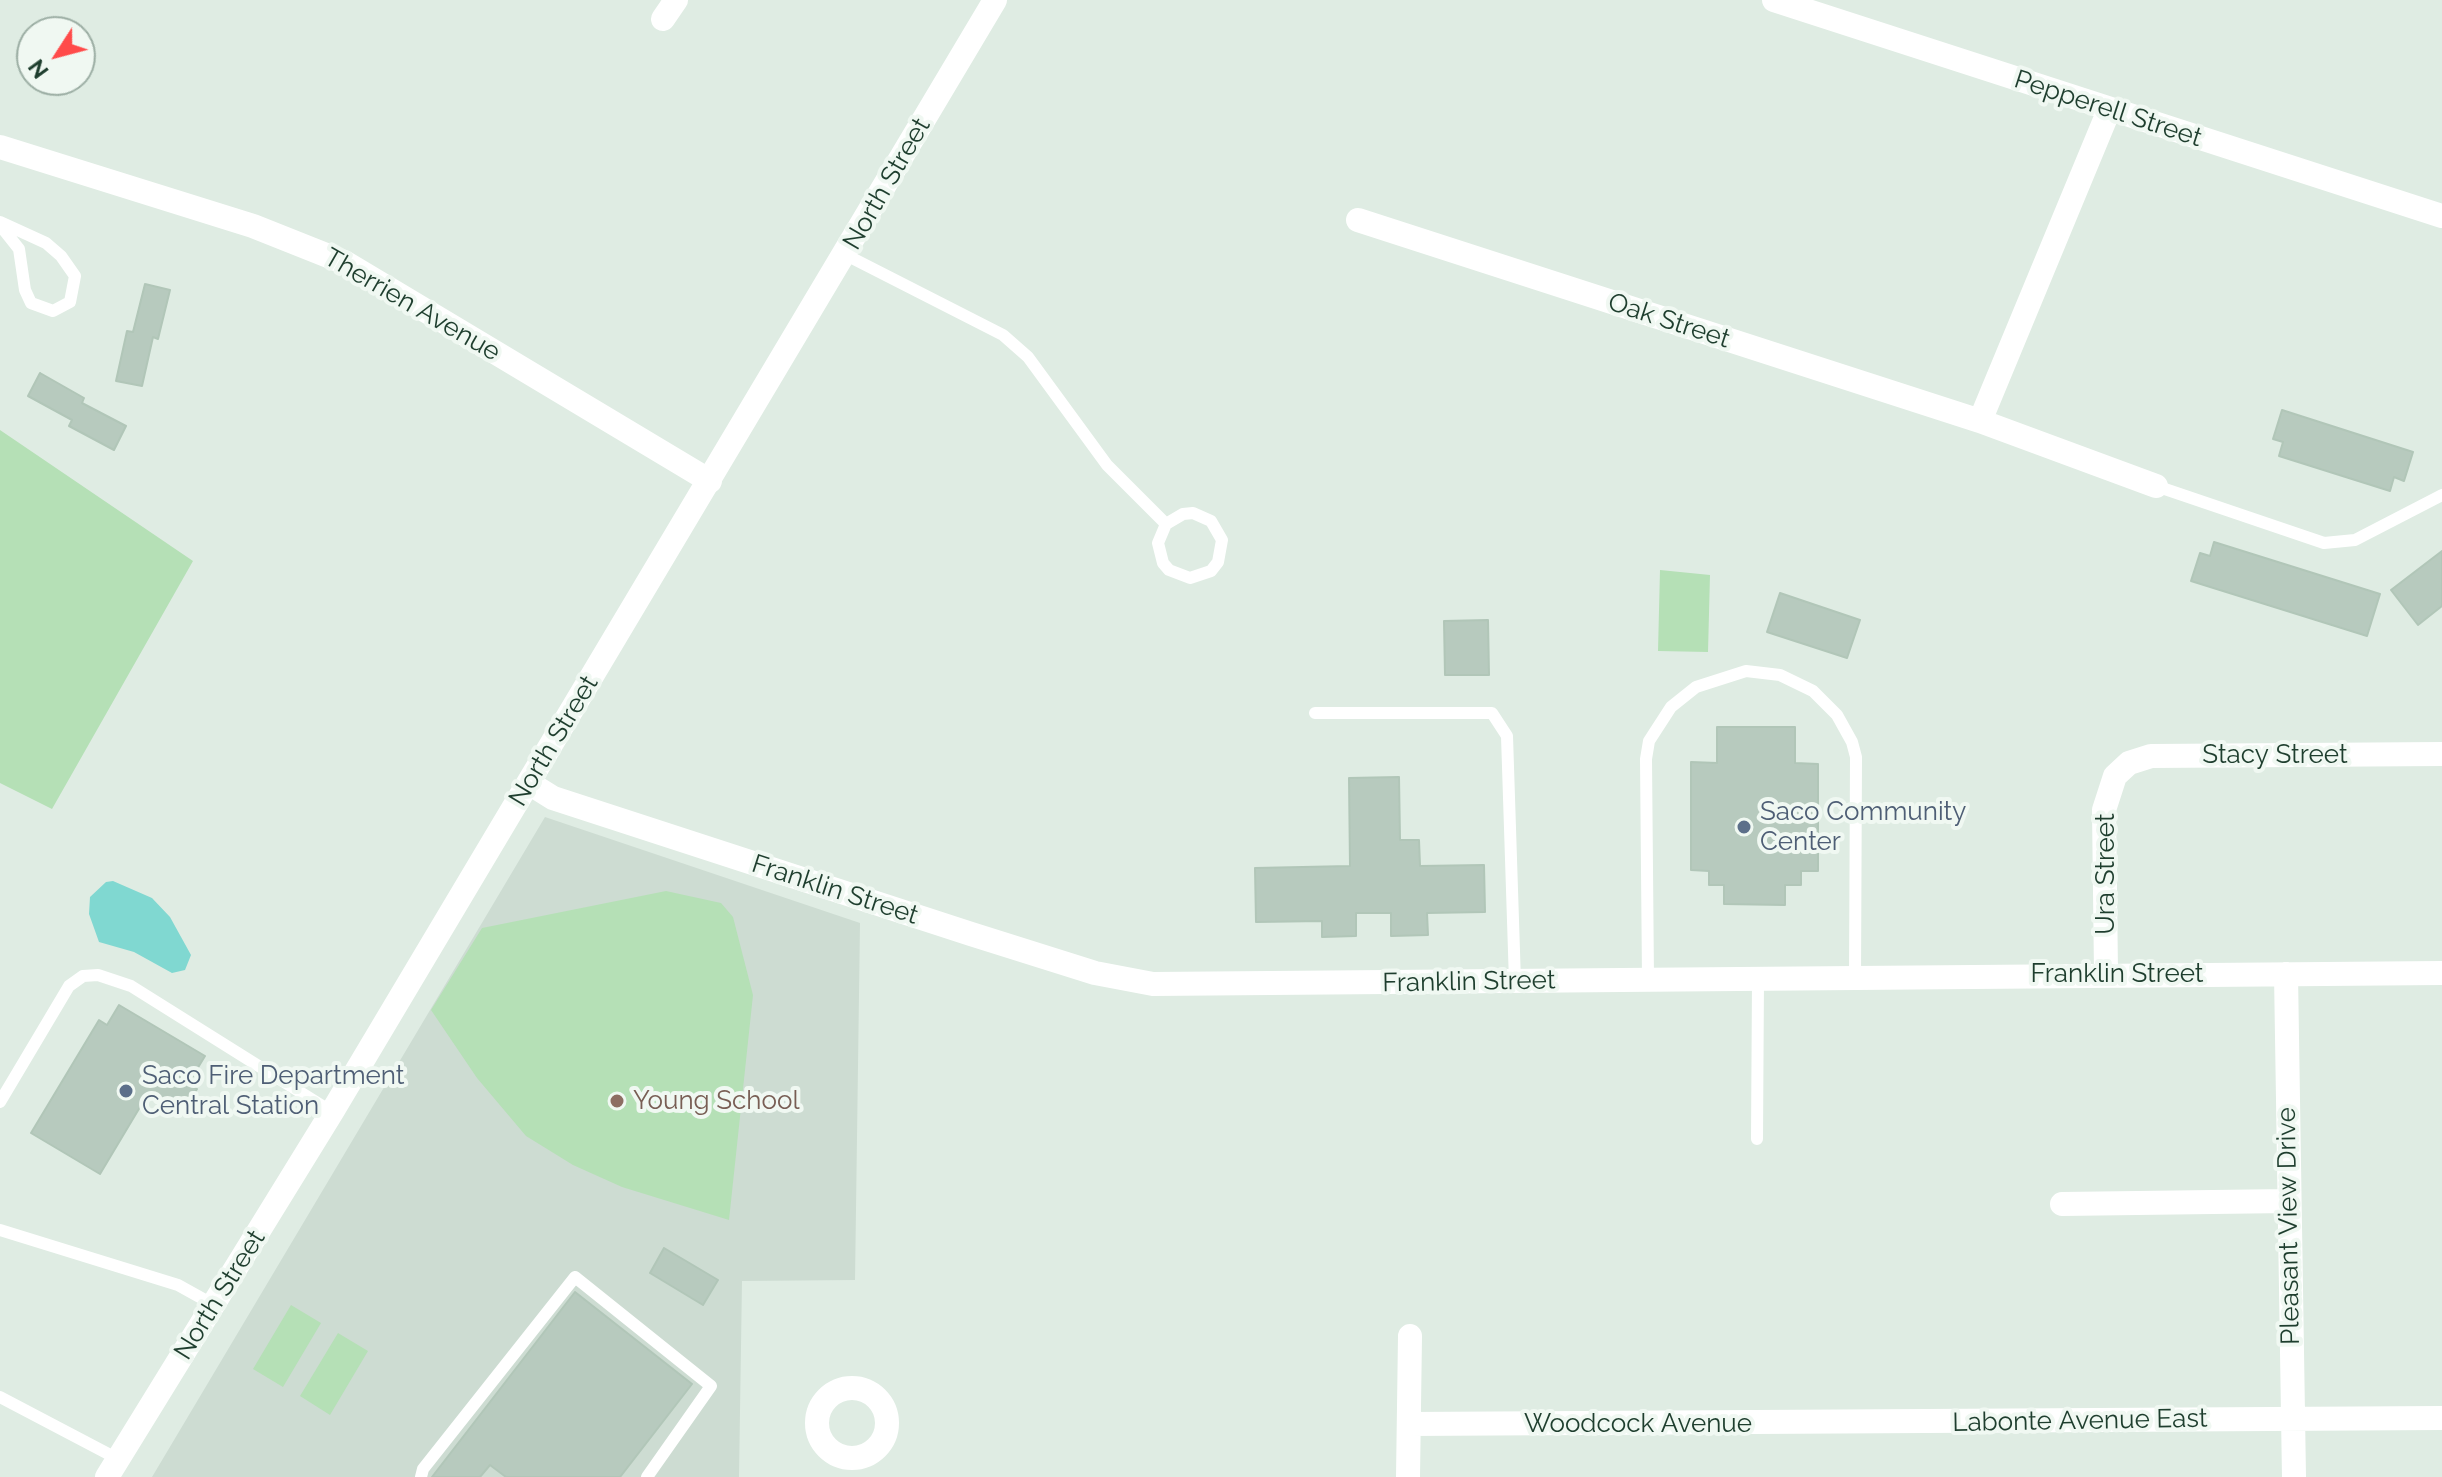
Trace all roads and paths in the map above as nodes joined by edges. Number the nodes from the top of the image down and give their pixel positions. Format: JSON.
{"nodes":[{"id":1,"x":995,"y":0,"type":"edge"},
{"id":2,"x":1774,"y":0,"type":"edge"},
{"id":3,"x":2109,"y":110,"type":"junction"},
{"id":4,"x":0,"y":147,"type":"edge"},
{"id":5,"x":2442,"y":216,"type":"edge"},
{"id":6,"x":1358,"y":220,"type":"dead end"},
{"id":7,"x":0,"y":223,"type":"edge"},
{"id":8,"x":846,"y":255,"type":"junction"},
{"id":9,"x":1980,"y":421,"type":"junction"},
{"id":10,"x":710,"y":481,"type":"junction"},
{"id":11,"x":2156,"y":486,"type":"joint"},
{"id":12,"x":2442,"y":495,"type":"edge"},
{"id":13,"x":1166,"y":524,"type":"junction"},
{"id":14,"x":1315,"y":713,"type":"dead end"},
{"id":15,"x":2442,"y":754,"type":"edge"},
{"id":16,"x":2115,"y":776,"type":"joint"},
{"id":17,"x":529,"y":783,"type":"junction"},
{"id":18,"x":2106,"y":973,"type":"junction"},
{"id":19,"x":2442,"y":973,"type":"edge"},
{"id":20,"x":2286,"y":974,"type":"junction"},
{"id":21,"x":1855,"y":978,"type":"junction"},
{"id":22,"x":1648,"y":979,"type":"junction"},
{"id":23,"x":1758,"y":979,"type":"junction"},
{"id":24,"x":1515,"y":982,"type":"junction"},
{"id":25,"x":0,"y":1102,"type":"edge"},
{"id":26,"x":332,"y":1112,"type":"junction"},
{"id":27,"x":1757,"y":1139,"type":"dead end"},
{"id":28,"x":2288,"y":1201,"type":"junction"},
{"id":29,"x":2062,"y":1204,"type":"dead end"},
{"id":30,"x":0,"y":1230,"type":"edge"},
{"id":31,"x":214,"y":1305,"type":"junction"},
{"id":32,"x":1410,"y":1336,"type":"dead end"},
{"id":33,"x":0,"y":1397,"type":"edge"},
{"id":34,"x":2442,"y":1418,"type":"edge"},
{"id":35,"x":2292,"y":1419,"type":"junction"},
{"id":36,"x":1409,"y":1424,"type":"junction"},
{"id":37,"x":1867,"y":1424,"type":"joint"},
{"id":38,"x":112,"y":1468,"type":"edge"},
{"id":39,"x":421,"y":1477,"type":"edge"},
{"id":40,"x":647,"y":1477,"type":"edge"},
{"id":41,"x":1408,"y":1477,"type":"edge"},
{"id":42,"x":2294,"y":1477,"type":"edge"}],
"edges":[{"from":1,"to":8,"type":"street","name":"North Street"},
{"from":2,"to":3,"type":"street","name":"Pepperell Street"},
{"from":3,"to":5,"type":"street","name":"Pepperell Street"},
{"from":3,"to":9,"type":"street"},
{"from":4,"to":10,"type":"street","name":"Therrien Avenue"},
{"from":6,"to":9,"type":"street","name":"Oak Street"},
{"from":7,"to":7,"type":"lane"},
{"from":8,"to":10,"type":"street","name":"North Street"},
{"from":8,"to":13,"type":"lane"},
{"from":9,"to":11,"type":"street","name":"Oak Street"},
{"from":10,"to":17,"type":"street","name":"North Street"},
{"from":11,"to":12,"type":"lane"},
{"from":13,"to":13,"type":"lane"},
{"from":14,"to":24,"type":"lane"},
{"from":15,"to":16,"type":"street","name":"Stacy Street"},
{"from":16,"to":18,"type":"street","name":"Ura Street"},
{"from":17,"to":24,"type":"street","name":"Franklin Street"},
{"from":17,"to":26,"type":"street","name":"North Street"},
{"from":18,"to":20,"type":"street","name":"Franklin Street"},
{"from":18,"to":21,"type":"street","name":"Franklin Street"},
{"from":19,"to":20,"type":"street","name":"Franklin Street"},
{"from":20,"to":28,"type":"street","name":"Pleasant View Drive"},
{"from":21,"to":22,"type":"lane"},
{"from":21,"to":23,"type":"street","name":"Franklin Street"},
{"from":22,"to":23,"type":"street","name":"Franklin Street"},
{"from":22,"to":24,"type":"street","name":"Franklin Street"},
{"from":23,"to":27,"type":"lane"},
{"from":25,"to":26,"type":"lane"},
{"from":26,"to":31,"type":"street","name":"North Street"},
{"from":28,"to":29,"type":"street"},
{"from":28,"to":35,"type":"street","name":"Pleasant View Drive"},
{"from":30,"to":31,"type":"lane"},
{"from":31,"to":38,"type":"street","name":"North Street"},
{"from":32,"to":36,"type":"street"},
{"from":33,"to":38,"type":"lane"},
{"from":34,"to":35,"type":"street","name":"Labonte Avenue East"},
{"from":35,"to":37,"type":"street","name":"Labonte Avenue East"},
{"from":35,"to":42,"type":"street","name":"Pleasant View Drive"},
{"from":36,"to":37,"type":"street","name":"Woodcock Avenue"},
{"from":36,"to":41,"type":"street"},
{"from":39,"to":40,"type":"lane"}]}
